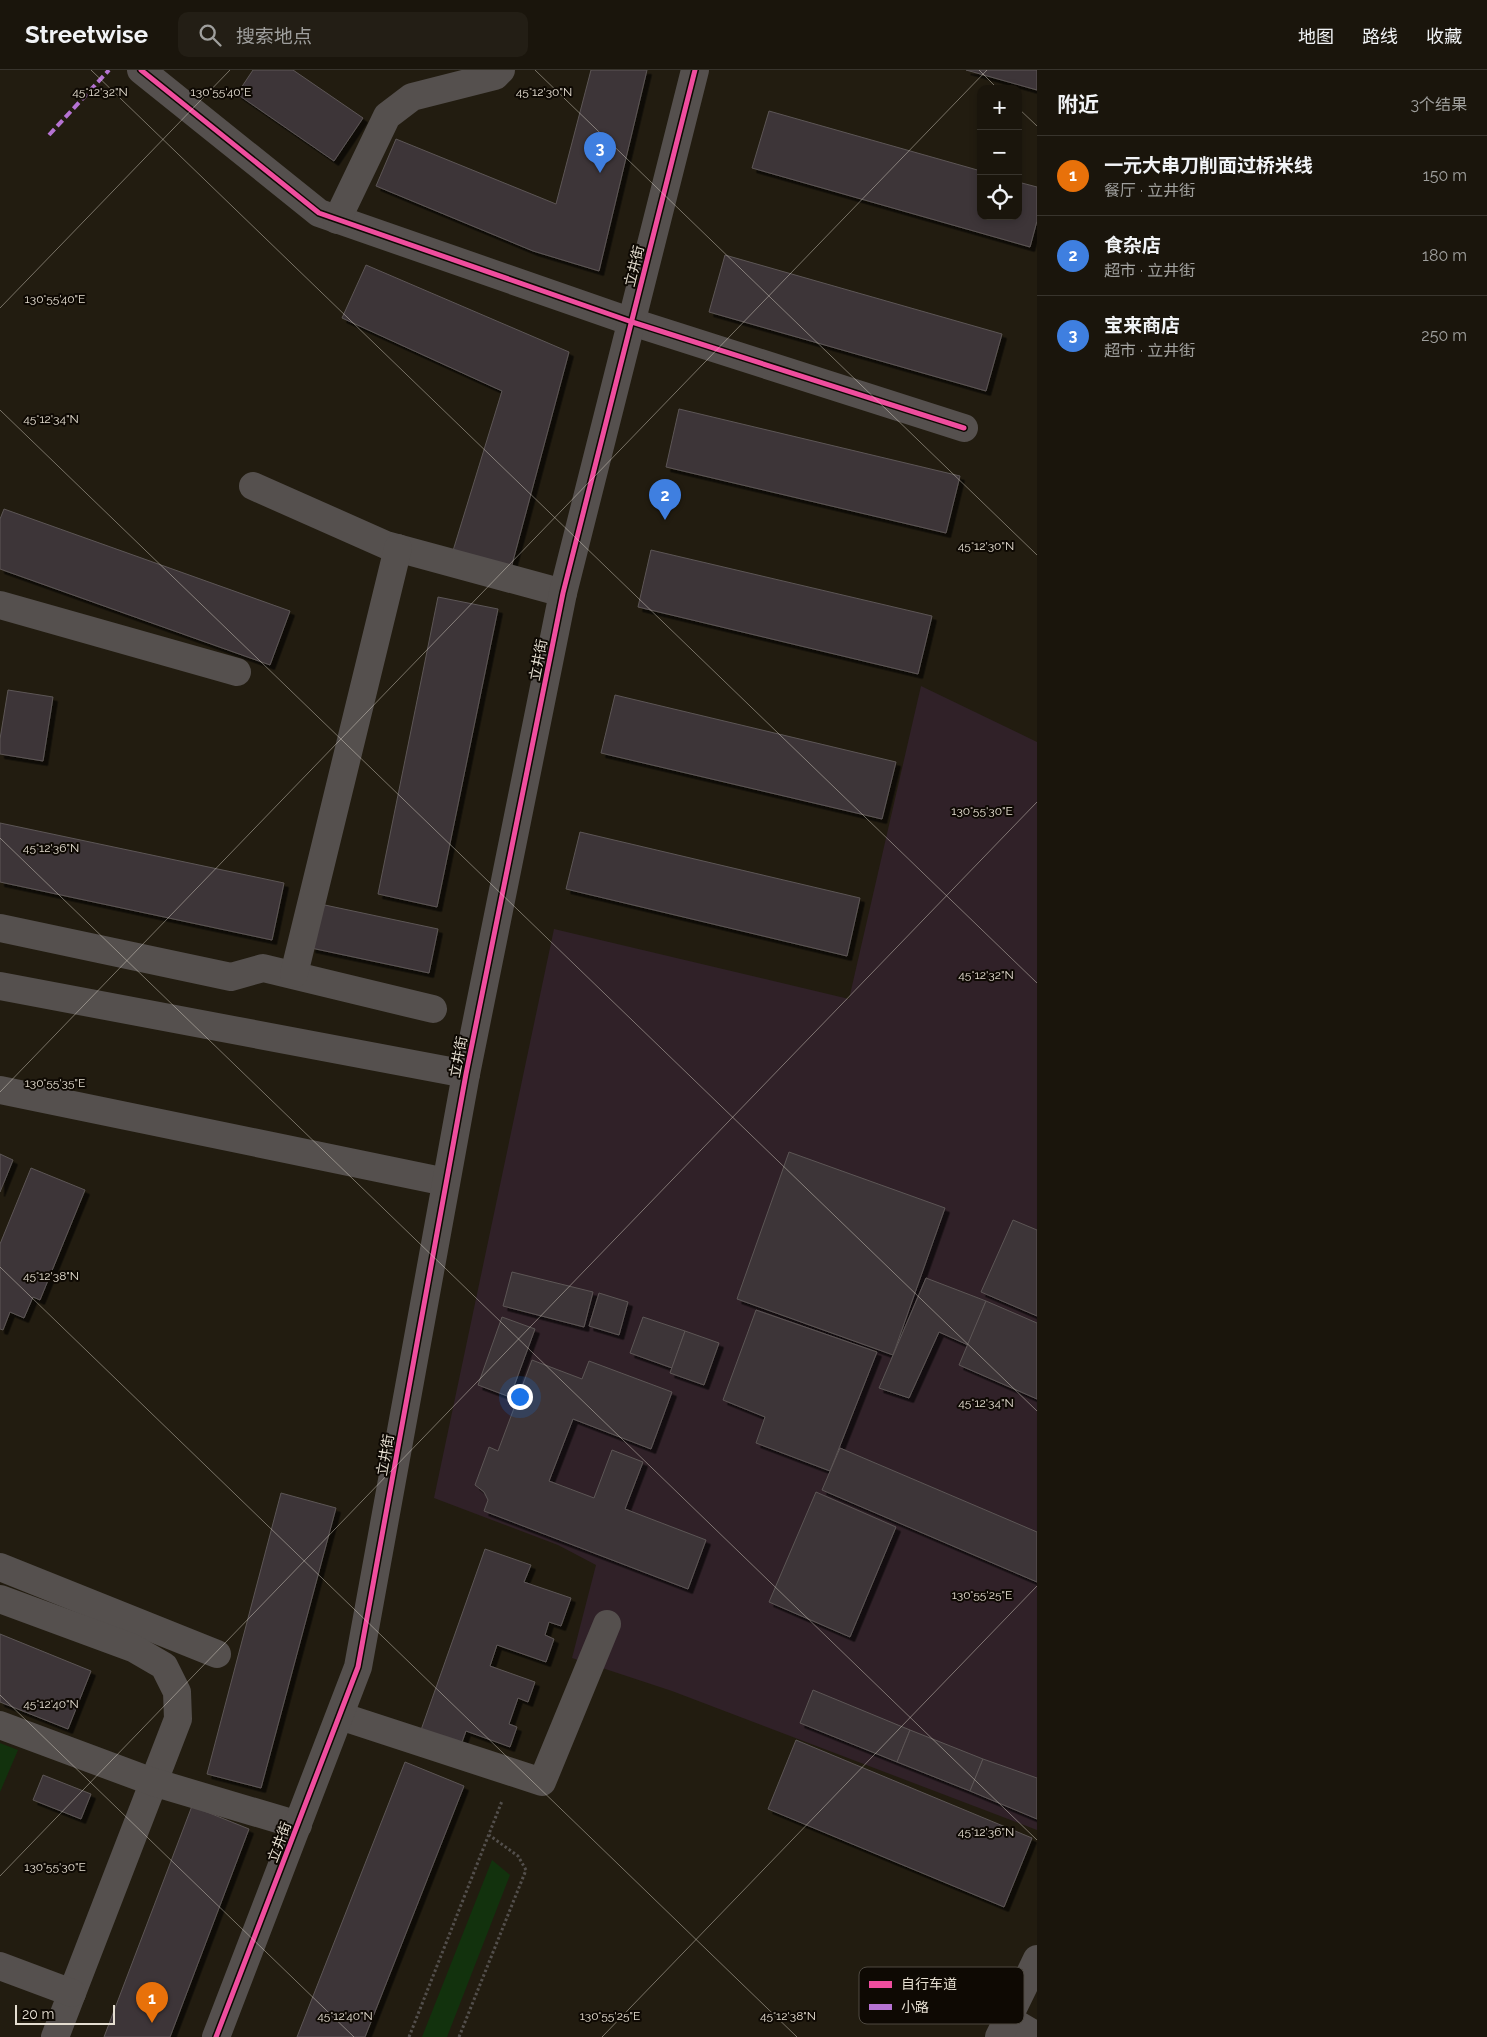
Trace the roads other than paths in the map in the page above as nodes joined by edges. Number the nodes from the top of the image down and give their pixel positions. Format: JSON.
{"nodes":[{"id":1,"x":501,"y":70,"type":"edge"},
{"id":2,"x":695,"y":70,"type":"edge"},
{"id":3,"x":155,"y":75,"type":"edge"},
{"id":4,"x":337,"y":220,"type":"junction"},
{"id":5,"x":632,"y":322,"type":"junction"},
{"id":6,"x":964,"y":428,"type":"dead end"},
{"id":7,"x":253,"y":486,"type":"dead end"},
{"id":8,"x":398,"y":548,"type":"junction"},
{"id":9,"x":563,"y":593,"type":"junction"},
{"id":10,"x":0,"y":605,"type":"edge"},
{"id":11,"x":237,"y":672,"type":"dead end"},
{"id":12,"x":0,"y":928,"type":"edge"},
{"id":13,"x":294,"y":974,"type":"junction"},
{"id":14,"x":0,"y":986,"type":"edge"},
{"id":15,"x":434,"y":1009,"type":"dead end"},
{"id":16,"x":466,"y":1074,"type":"junction"},
{"id":17,"x":0,"y":1090,"type":"edge"},
{"id":18,"x":446,"y":1182,"type":"junction"},
{"id":19,"x":0,"y":1567,"type":"edge"},
{"id":20,"x":0,"y":1599,"type":"edge"},
{"id":21,"x":607,"y":1624,"type":"dead end"},
{"id":22,"x":217,"y":1654,"type":"dead end"},
{"id":23,"x":340,"y":1716,"type":"junction"},
{"id":24,"x":0,"y":1725,"type":"edge"},
{"id":25,"x":153,"y":1782,"type":"junction"},
{"id":26,"x":298,"y":1825,"type":"junction"},
{"id":27,"x":1037,"y":1959,"type":"edge"},
{"id":28,"x":0,"y":1966,"type":"edge"},
{"id":29,"x":1024,"y":1985,"type":"edge"},
{"id":30,"x":72,"y":1993,"type":"junction"},
{"id":31,"x":1003,"y":2028,"type":"edge"},
{"id":32,"x":1037,"y":2036,"type":"edge"},
{"id":33,"x":55,"y":2037,"type":"edge"},
{"id":34,"x":216,"y":2037,"type":"edge"}],
"edges":[{"from":1,"to":4,"type":"street"},
{"from":2,"to":5,"type":"street","name":"立井街"},
{"from":3,"to":4,"type":"street"},
{"from":4,"to":5,"type":"street"},
{"from":5,"to":6,"type":"street"},
{"from":5,"to":9,"type":"street","name":"立井街"},
{"from":7,"to":8,"type":"street"},
{"from":8,"to":9,"type":"street"},
{"from":8,"to":13,"type":"street"},
{"from":9,"to":16,"type":"street","name":"立井街"},
{"from":10,"to":11,"type":"street"},
{"from":12,"to":13,"type":"street"},
{"from":13,"to":15,"type":"street"},
{"from":14,"to":16,"type":"street"},
{"from":16,"to":18,"type":"street","name":"立井街"},
{"from":17,"to":18,"type":"street"},
{"from":18,"to":23,"type":"street","name":"立井街"},
{"from":19,"to":22,"type":"street"},
{"from":20,"to":25,"type":"street"},
{"from":21,"to":23,"type":"street"},
{"from":23,"to":26,"type":"street","name":"立井街"},
{"from":24,"to":25,"type":"street"},
{"from":25,"to":26,"type":"street"},
{"from":25,"to":30,"type":"street"},
{"from":26,"to":34,"type":"street","name":"立井街"},
{"from":27,"to":29,"type":"street"},
{"from":28,"to":30,"type":"street"},
{"from":30,"to":33,"type":"street"},
{"from":31,"to":32,"type":"street"}]}
